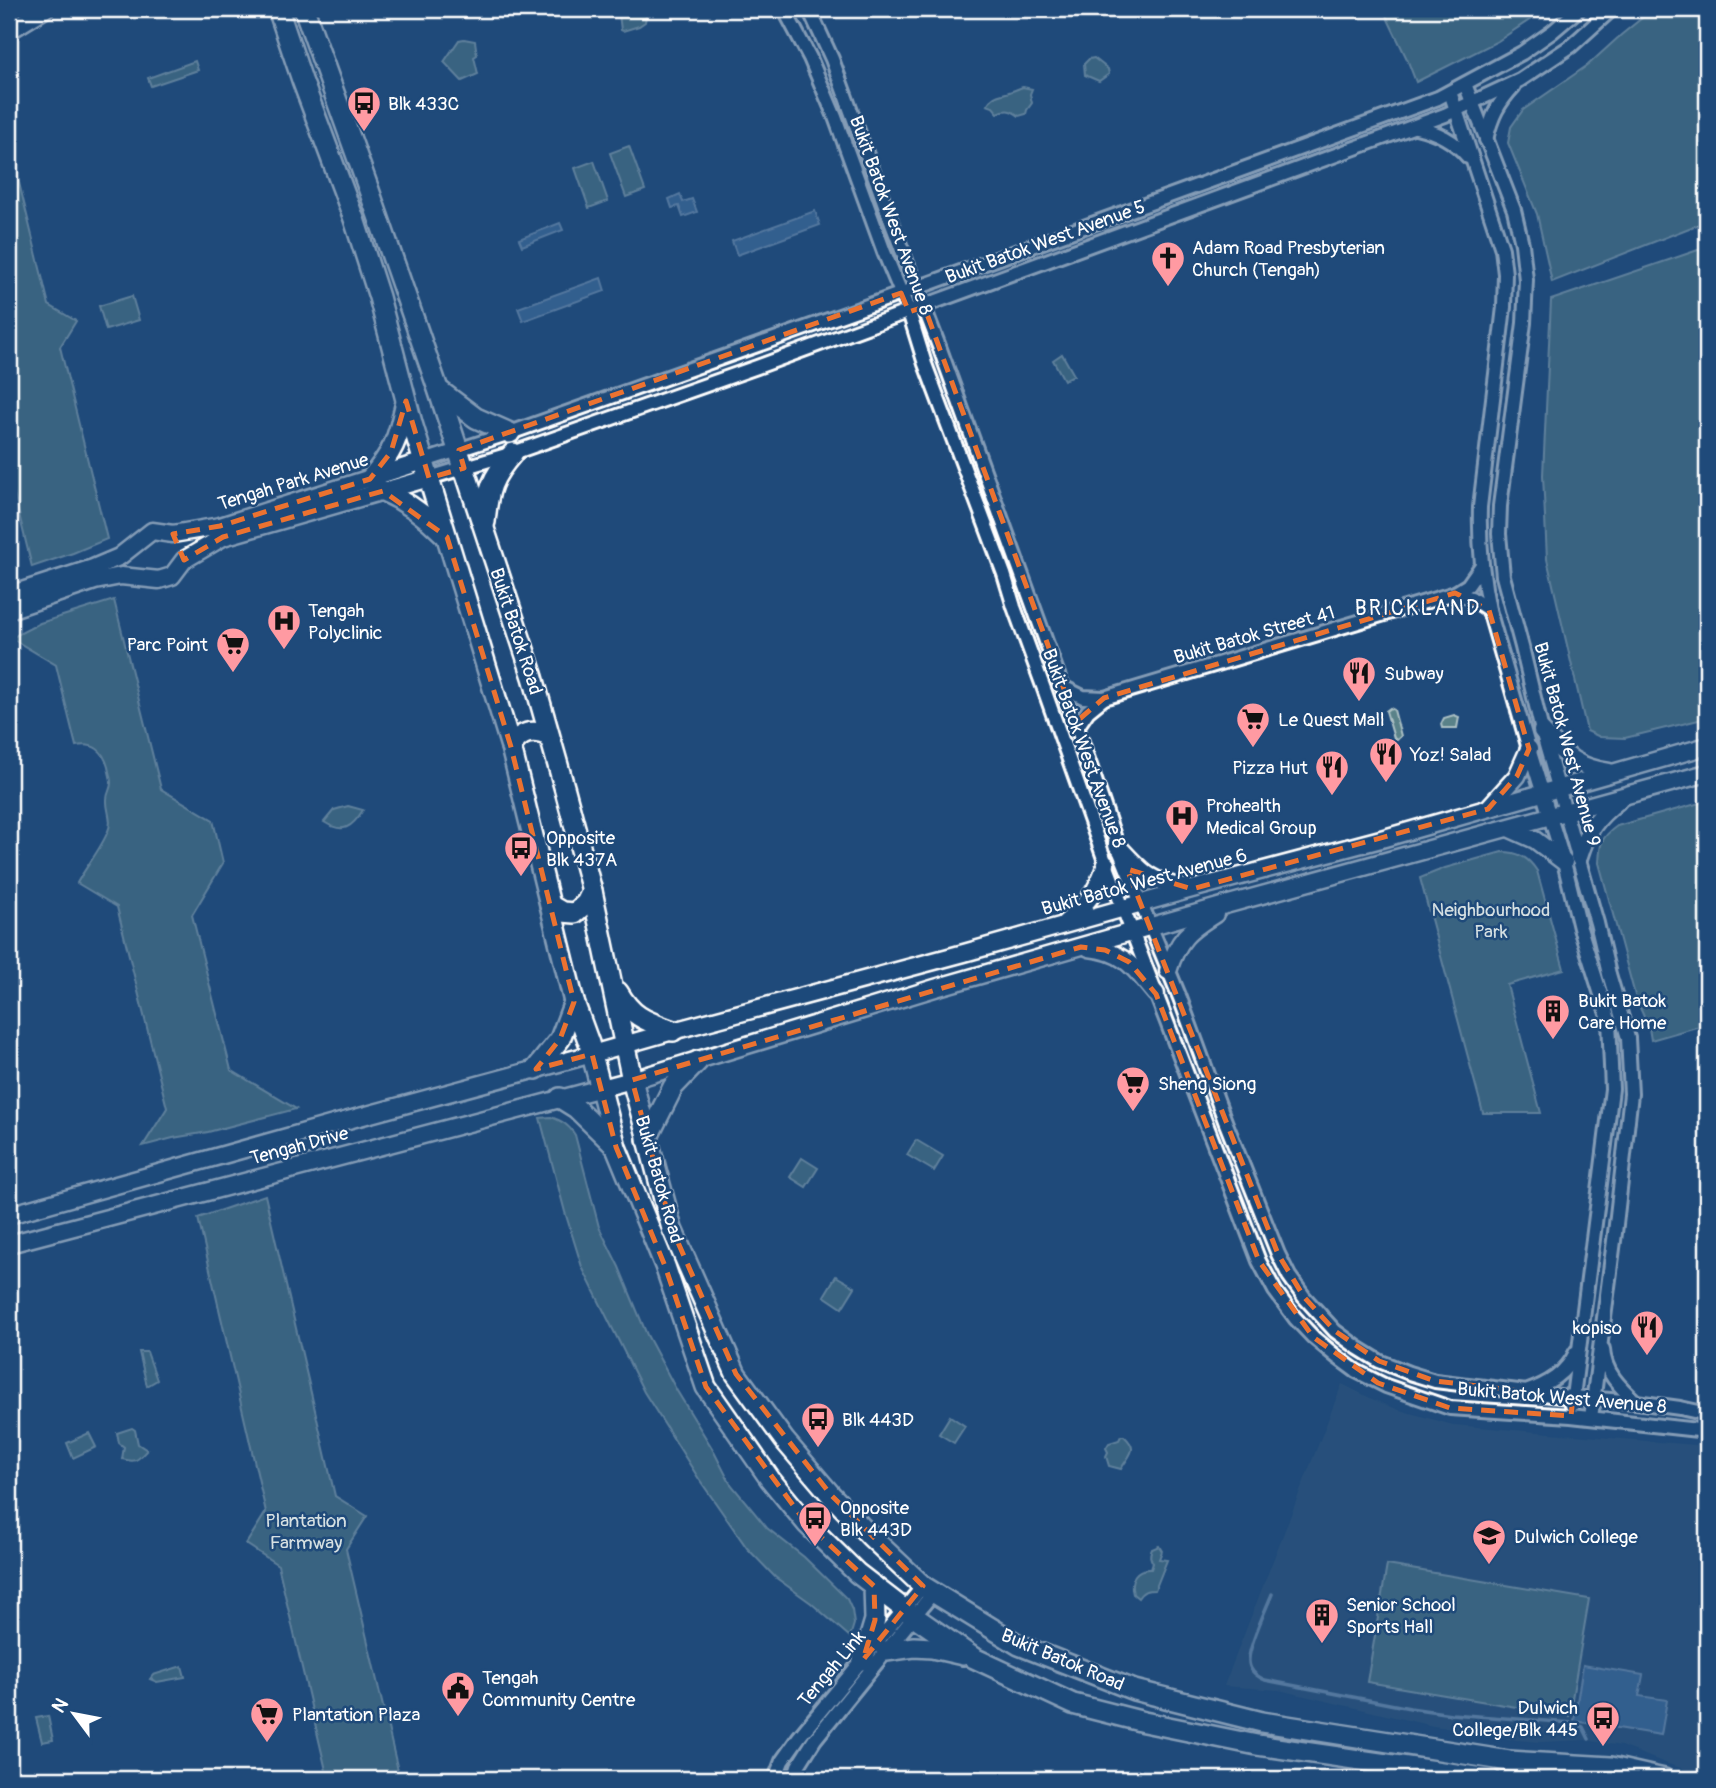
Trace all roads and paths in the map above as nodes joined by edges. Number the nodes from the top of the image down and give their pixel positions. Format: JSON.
{"nodes":[{"id":1,"x":45,"y":9,"type":"edge"},
{"id":2,"x":278,"y":9,"type":"edge"},
{"id":3,"x":304,"y":9,"type":"edge"},
{"id":4,"x":784,"y":9,"type":"edge"},
{"id":5,"x":809,"y":9,"type":"edge"},
{"id":6,"x":1579,"y":9,"type":"edge"},
{"id":7,"x":1612,"y":9,"type":"edge"},
{"id":8,"x":9,"y":31,"type":"edge"},
{"id":9,"x":1520,"y":80,"type":"junction"},
{"id":10,"x":1465,"y":84,"type":"junction"},
{"id":11,"x":1450,"y":92,"type":"junction"},
{"id":12,"x":1472,"y":102,"type":"junction"},
{"id":13,"x":1456,"y":110,"type":"junction"},
{"id":14,"x":1416,"y":127,"type":"junction"},
{"id":15,"x":1486,"y":140,"type":"junction"},
{"id":16,"x":1473,"y":162,"type":"junction"},
{"id":17,"x":915,"y":288,"type":"junction"},
{"id":18,"x":901,"y":293,"type":"junction"},
{"id":19,"x":924,"y":307,"type":"junction"},
{"id":20,"x":909,"y":312,"type":"junction"},
{"id":21,"x":438,"y":389,"type":"junction"},
{"id":22,"x":406,"y":401,"type":"junction"},
{"id":23,"x":510,"y":433,"type":"junction"},
{"id":24,"x":513,"y":453,"type":"junction"},
{"id":25,"x":461,"y":459,"type":"junction"},
{"id":26,"x":426,"y":470,"type":"junction"},
{"id":27,"x":376,"y":485,"type":"junction"},
{"id":28,"x":484,"y":528,"type":"junction"},
{"id":29,"x":173,"y":534,"type":"junction"},
{"id":30,"x":447,"y":537,"type":"junction"},
{"id":31,"x":184,"y":560,"type":"junction"},
{"id":32,"x":1482,"y":565,"type":"junction"},
{"id":33,"x":1455,"y":593,"type":"junction"},
{"id":34,"x":9,"y":595,"type":"edge"},
{"id":35,"x":9,"y":610,"type":"edge"},
{"id":36,"x":1489,"y":610,"type":"junction"},
{"id":37,"x":1063,"y":687,"type":"junction"},
{"id":38,"x":1104,"y":698,"type":"junction"},
{"id":39,"x":1077,"y":727,"type":"junction"},
{"id":40,"x":1542,"y":731,"type":"junction"},
{"id":41,"x":550,"y":736,"type":"junction"},
{"id":42,"x":1707,"y":746,"type":"edge"},
{"id":43,"x":511,"y":747,"type":"junction"},
{"id":44,"x":1529,"y":749,"type":"junction"},
{"id":45,"x":1615,"y":772,"type":"junction"},
{"id":46,"x":1707,"y":773,"type":"edge"},
{"id":47,"x":1559,"y":788,"type":"junction"},
{"id":48,"x":1542,"y":793,"type":"junction"},
{"id":49,"x":1625,"y":796,"type":"junction"},
{"id":50,"x":1488,"y":809,"type":"junction"},
{"id":51,"x":1558,"y":814,"type":"junction"},
{"id":52,"x":1508,"y":828,"type":"junction"},
{"id":53,"x":1117,"y":845,"type":"junction"},
{"id":54,"x":1571,"y":860,"type":"junction"},
{"id":55,"x":1106,"y":864,"type":"junction"},
{"id":56,"x":1192,"y":889,"type":"junction"},
{"id":57,"x":592,"y":891,"type":"junction"},
{"id":58,"x":1141,"y":903,"type":"junction"},
{"id":59,"x":1229,"y":904,"type":"junction"},
{"id":60,"x":550,"y":905,"type":"junction"},
{"id":61,"x":1123,"y":909,"type":"junction"},
{"id":62,"x":1063,"y":925,"type":"junction"},
{"id":63,"x":1150,"y":927,"type":"junction"},
{"id":64,"x":1132,"y":932,"type":"junction"},
{"id":65,"x":1081,"y":947,"type":"junction"},
{"id":66,"x":1168,"y":971,"type":"junction"},
{"id":67,"x":610,"y":979,"type":"junction"},
{"id":68,"x":1156,"y":994,"type":"junction"},
{"id":69,"x":574,"y":1002,"type":"junction"},
{"id":70,"x":673,"y":1031,"type":"junction"},
{"id":71,"x":625,"y":1044,"type":"junction"},
{"id":72,"x":592,"y":1055,"type":"junction"},
{"id":73,"x":698,"y":1060,"type":"junction"},
{"id":74,"x":536,"y":1069,"type":"junction"},
{"id":75,"x":632,"y":1080,"type":"junction"},
{"id":76,"x":601,"y":1089,"type":"junction"},
{"id":77,"x":560,"y":1098,"type":"junction"},
{"id":78,"x":648,"y":1139,"type":"junction"},
{"id":79,"x":616,"y":1147,"type":"junction"},
{"id":80,"x":9,"y":1215,"type":"edge"},
{"id":81,"x":9,"y":1244,"type":"edge"},
{"id":82,"x":1602,"y":1331,"type":"junction"},
{"id":83,"x":1580,"y":1342,"type":"junction"},
{"id":84,"x":1524,"y":1392,"type":"junction"},
{"id":85,"x":1573,"y":1397,"type":"junction"},
{"id":86,"x":1593,"y":1398,"type":"junction"},
{"id":87,"x":1636,"y":1402,"type":"junction"},
{"id":88,"x":1707,"y":1414,"type":"edge"},
{"id":89,"x":1571,"y":1416,"type":"junction"},
{"id":90,"x":1591,"y":1418,"type":"junction"},
{"id":91,"x":1707,"y":1431,"type":"edge"},
{"id":92,"x":874,"y":1586,"type":"junction"},
{"id":93,"x":928,"y":1590,"type":"junction"},
{"id":94,"x":910,"y":1613,"type":"junction"},
{"id":95,"x":886,"y":1651,"type":"junction"},
{"id":96,"x":974,"y":1658,"type":"junction"},
{"id":97,"x":863,"y":1660,"type":"junction"},
{"id":98,"x":775,"y":1779,"type":"edge"},
{"id":99,"x":794,"y":1779,"type":"edge"},
{"id":100,"x":1490,"y":1779,"type":"edge"},
{"id":101,"x":1664,"y":1779,"type":"edge"}],
"edges":[{"from":1,"to":8,"type":"street"},
{"from":2,"to":22,"type":"main road","name":"Bukit Batok Road"},
{"from":3,"to":21,"type":"main road","name":"Bukit Batok Road"},
{"from":4,"to":18,"type":"street","name":"Bukit Batok West Avenue 8"},
{"from":5,"to":17,"type":"street","name":"Bukit Batok West Avenue 8"},
{"from":6,"to":10,"type":"street","name":"Bukit Batok West Avenue 5"},
{"from":7,"to":9,"type":"street","name":"Bukit Batok West Avenue 5"},
{"from":9,"to":12,"type":"street","name":"Bukit Batok West Avenue 5"},
{"from":9,"to":15,"type":"street"},
{"from":10,"to":11,"type":"street","name":"Bukit Batok West Avenue 5"},
{"from":10,"to":12,"type":"street","name":"Bukit Batok West Avenue 9"},
{"from":11,"to":13,"type":"street","name":"Bukit Batok West Avenue 9"},
{"from":11,"to":17,"type":"street","name":"Bukit Batok West Avenue 5"},
{"from":12,"to":13,"type":"street","name":"Bukit Batok West Avenue 5"},
{"from":12,"to":15,"type":"street","name":"Bukit Batok West Avenue 9"},
{"from":13,"to":14,"type":"street","name":"Bukit Batok West Avenue 5"},
{"from":13,"to":16,"type":"street","name":"Bukit Batok West Avenue 9"},
{"from":14,"to":16,"type":"street"},
{"from":14,"to":19,"type":"street","name":"Bukit Batok West Avenue 5"},
{"from":15,"to":40,"type":"street","name":"Bukit Batok West Avenue 9"},
{"from":16,"to":32,"type":"street","name":"Bukit Batok West Avenue 9"},
{"from":17,"to":18,"type":"street","name":"Bukit Batok West Avenue 5"},
{"from":17,"to":19,"type":"street","name":"Bukit Batok West Avenue 8"},
{"from":18,"to":20,"type":"street","name":"Bukit Batok West Avenue 8"},
{"from":18,"to":23,"type":"street","name":"Bukit Batok West Avenue 5"},
{"from":19,"to":20,"type":"street","name":"Bukit Batok West Avenue 5"},
{"from":19,"to":37,"type":"street","name":"Bukit Batok West Avenue 8"},
{"from":20,"to":24,"type":"street","name":"Bukit Batok West Avenue 5"},
{"from":20,"to":55,"type":"street","name":"Bukit Batok West Avenue 8"},
{"from":21,"to":23,"type":"main road"},
{"from":21,"to":25,"type":"main road","name":"Bukit Batok Road"},
{"from":22,"to":26,"type":"main road","name":"Bukit Batok Road"},
{"from":22,"to":27,"type":"main road"},
{"from":23,"to":25,"type":"street","name":"Bukit Batok West Avenue 5"},
{"from":24,"to":25,"type":"street","name":"Bukit Batok West Avenue 5"},
{"from":24,"to":28,"type":"main road"},
{"from":25,"to":26,"type":"street","name":"Bukit Batok West Avenue 5"},
{"from":25,"to":26,"type":"street","name":"Bukit Batok West Avenue 5"},
{"from":25,"to":28,"type":"main road","name":"Bukit Batok Road"},
{"from":26,"to":27,"type":"street","name":"Tengah Park Avenue"},
{"from":26,"to":30,"type":"main road","name":"Bukit Batok Road"},
{"from":27,"to":29,"type":"street","name":"Tengah Park Avenue"},
{"from":27,"to":30,"type":"main road"},
{"from":27,"to":31,"type":"street","name":"Tengah Park Avenue"},
{"from":28,"to":41,"type":"main road","name":"Bukit Batok Road"},
{"from":29,"to":31,"type":"street"},
{"from":29,"to":34,"type":"street","name":"Tengah Park Avenue"},
{"from":30,"to":43,"type":"main road","name":"Bukit Batok Road"},
{"from":31,"to":35,"type":"street","name":"Tengah Park Avenue"},
{"from":32,"to":33,"type":"street","name":"Bukit Batok Street 41"},
{"from":32,"to":36,"type":"street","name":"Bukit Batok West Avenue 9"},
{"from":33,"to":36,"type":"street"},
{"from":33,"to":38,"type":"street","name":"Bukit Batok Street 41"},
{"from":36,"to":44,"type":"street","name":"Bukit Batok West Avenue 9"},
{"from":37,"to":38,"type":"street","name":"Bukit Batok Street 41"},
{"from":37,"to":39,"type":"street","name":"Bukit Batok West Avenue 8"},
{"from":38,"to":39,"type":"street","name":"Bukit Batok Street 41"},
{"from":39,"to":53,"type":"street","name":"Bukit Batok West Avenue 8"},
{"from":40,"to":45,"type":"street"},
{"from":40,"to":47,"type":"street","name":"Bukit Batok West Avenue 9"},
{"from":41,"to":43,"type":"main road"},
{"from":41,"to":57,"type":"main road","name":"Bukit Batok Road"},
{"from":42,"to":45,"type":"street","name":"Bukit Batok West Avenue 6"},
{"from":43,"to":60,"type":"main road","name":"Bukit Batok Road"},
{"from":44,"to":48,"type":"street","name":"Bukit Batok West Avenue 9"},
{"from":44,"to":50,"type":"street"},
{"from":45,"to":47,"type":"street","name":"Bukit Batok West Avenue 6"},
{"from":46,"to":49,"type":"street"},
{"from":47,"to":48,"type":"street","name":"Bukit Batok West Avenue 6"},
{"from":47,"to":51,"type":"street","name":"Bukit Batok West Avenue 9"},
{"from":48,"to":50,"type":"street","name":"Bukit Batok West Avenue 6"},
{"from":48,"to":51,"type":"street","name":"Bukit Batok West Avenue 9"},
{"from":49,"to":51,"type":"street"},
{"from":49,"to":54,"type":"street"},
{"from":50,"to":56,"type":"street","name":"Bukit Batok West Avenue 6"},
{"from":51,"to":52,"type":"street"},
{"from":51,"to":54,"type":"street","name":"Bukit Batok West Avenue 9"},
{"from":52,"to":54,"type":"street"},
{"from":52,"to":59,"type":"street"},
{"from":53,"to":56,"type":"street"},
{"from":53,"to":58,"type":"street","name":"Bukit Batok West Avenue 8"},
{"from":54,"to":82,"type":"street","name":"Bukit Batok West Avenue 9"},
{"from":54,"to":83,"type":"street","name":"Bukit Batok West Avenue 9"},
{"from":55,"to":61,"type":"street","name":"Bukit Batok West Avenue 8"},
{"from":55,"to":62,"type":"street"},
{"from":56,"to":58,"type":"street","name":"Bukit Batok West Avenue 6"},
{"from":57,"to":60,"type":"main road"},
{"from":57,"to":67,"type":"main road","name":"Bukit Batok Road"},
{"from":58,"to":61,"type":"street","name":"Bukit Batok West Avenue 6"},
{"from":58,"to":63,"type":"street","name":"Bukit Batok West Avenue 8"},
{"from":59,"to":63,"type":"street"},
{"from":59,"to":66,"type":"street"},
{"from":60,"to":69,"type":"main road","name":"Bukit Batok Road"},
{"from":61,"to":62,"type":"street","name":"Bukit Batok West Avenue 6"},
{"from":61,"to":64,"type":"street","name":"Bukit Batok West Avenue 8"},
{"from":62,"to":70,"type":"street","name":"Bukit Batok West Avenue 6"},
{"from":63,"to":64,"type":"street"},
{"from":63,"to":66,"type":"street","name":"Bukit Batok West Avenue 8"},
{"from":64,"to":65,"type":"street"},
{"from":64,"to":68,"type":"street","name":"Bukit Batok West Avenue 8"},
{"from":65,"to":68,"type":"street"},
{"from":65,"to":73,"type":"street"},
{"from":66,"to":84,"type":"street","name":"Bukit Batok West Avenue 8"},
{"from":67,"to":70,"type":"main road"},
{"from":67,"to":71,"type":"main road","name":"Bukit Batok Road"},
{"from":68,"to":89,"type":"street","name":"Bukit Batok West Avenue 8"},
{"from":69,"to":72,"type":"main road","name":"Bukit Batok Road"},
{"from":69,"to":74,"type":"main road"},
{"from":70,"to":71,"type":"street","name":"Bukit Batok West Avenue 6"},
{"from":71,"to":72,"type":"street","name":"Bukit Batok West Avenue 6"},
{"from":71,"to":75,"type":"main road","name":"Bukit Batok Road"},
{"from":72,"to":74,"type":"street","name":"Tengah Drive"},
{"from":72,"to":76,"type":"main road","name":"Bukit Batok Road"},
{"from":73,"to":75,"type":"street"},
{"from":73,"to":78,"type":"main road"},
{"from":74,"to":80,"type":"street","name":"Tengah Drive"},
{"from":75,"to":76,"type":"street"},
{"from":75,"to":78,"type":"main road","name":"Bukit Batok Road"},
{"from":76,"to":77,"type":"street","name":"Tengah Drive"},
{"from":76,"to":79,"type":"main road","name":"Bukit Batok Road"},
{"from":77,"to":79,"type":"main road"},
{"from":77,"to":81,"type":"street","name":"Tengah Drive"},
{"from":78,"to":93,"type":"main road","name":"Bukit Batok Road"},
{"from":79,"to":92,"type":"main road","name":"Bukit Batok Road"},
{"from":82,"to":86,"type":"street","name":"Bukit Batok West Avenue 9"},
{"from":82,"to":87,"type":"street"},
{"from":83,"to":84,"type":"street"},
{"from":83,"to":85,"type":"street","name":"Bukit Batok West Avenue 9"},
{"from":84,"to":85,"type":"street","name":"Bukit Batok West Avenue 8"},
{"from":85,"to":86,"type":"street","name":"Bukit Batok West Avenue 8"},
{"from":85,"to":89,"type":"street","name":"Bukit Batok West Avenue 9"},
{"from":86,"to":87,"type":"street","name":"Bukit Batok West Avenue 8"},
{"from":86,"to":90,"type":"street","name":"Bukit Batok West Avenue 9"},
{"from":87,"to":88,"type":"street","name":"Bukit Batok West Avenue 8"},
{"from":89,"to":90,"type":"street","name":"Bukit Batok West Avenue 8"},
{"from":90,"to":91,"type":"street","name":"Bukit Batok West Avenue 8"},
{"from":92,"to":94,"type":"main road","name":"Bukit Batok Road"},
{"from":92,"to":97,"type":"main road"},
{"from":93,"to":94,"type":"street","name":"Tengah Link"},
{"from":93,"to":101,"type":"main road","name":"Bukit Batok Road"},
{"from":94,"to":95,"type":"street","name":"Tengah Link"},
{"from":94,"to":96,"type":"main road","name":"Bukit Batok Road"},
{"from":94,"to":97,"type":"street","name":"Tengah Link"},
{"from":95,"to":96,"type":"main road"},
{"from":95,"to":99,"type":"street","name":"Tengah Link"},
{"from":96,"to":100,"type":"main road","name":"Bukit Batok Road"},
{"from":97,"to":98,"type":"street","name":"Tengah Link"}]}
